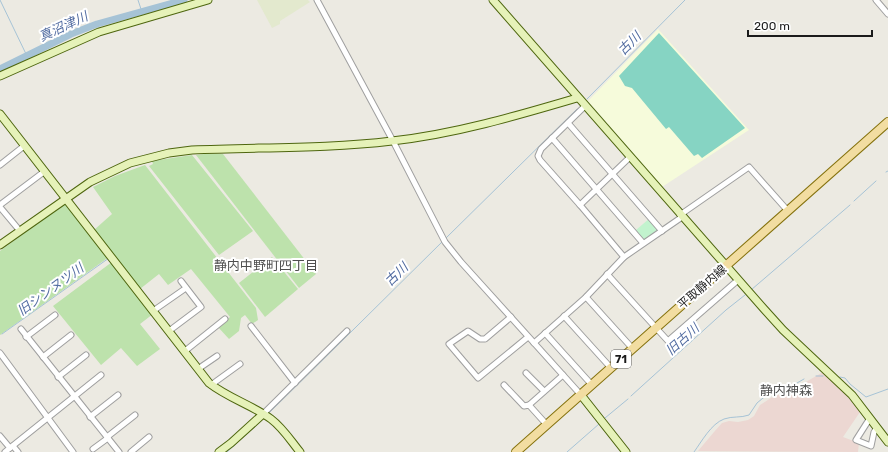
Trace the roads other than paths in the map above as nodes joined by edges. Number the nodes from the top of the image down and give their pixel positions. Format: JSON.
{"nodes":[{"id":1,"x":208,"y":0,"type":"edge"},
{"id":2,"x":318,"y":0,"type":"edge"},
{"id":3,"x":493,"y":0,"type":"edge"},
{"id":4,"x":876,"y":0,"type":"edge"},
{"id":5,"x":888,"y":14,"type":"edge"},
{"id":6,"x":0,"y":76,"type":"edge"},
{"id":7,"x":577,"y":98,"type":"junction"},
{"id":8,"x":585,"y":106,"type":"junction"},
{"id":9,"x":0,"y":114,"type":"edge"},
{"id":10,"x":888,"y":122,"type":"edge"},
{"id":11,"x":2,"y":123,"type":"edge"},
{"id":12,"x":568,"y":123,"type":"junction"},
{"id":13,"x":552,"y":138,"type":"junction"},
{"id":14,"x":393,"y":141,"type":"junction"},
{"id":15,"x":24,"y":146,"type":"junction"},
{"id":16,"x":630,"y":157,"type":"junction"},
{"id":17,"x":0,"y":165,"type":"edge"},
{"id":18,"x":45,"y":172,"type":"junction"},
{"id":19,"x":613,"y":174,"type":"junction"},
{"id":20,"x":596,"y":190,"type":"junction"},
{"id":21,"x":65,"y":198,"type":"junction"},
{"id":22,"x":580,"y":205,"type":"junction"},
{"id":23,"x":0,"y":206,"type":"edge"},
{"id":24,"x":788,"y":211,"type":"junction"},
{"id":25,"x":681,"y":216,"type":"junction"},
{"id":26,"x":662,"y":230,"type":"junction"},
{"id":27,"x":20,"y":231,"type":"junction"},
{"id":28,"x":644,"y":243,"type":"junction"},
{"id":29,"x":0,"y":245,"type":"edge"},
{"id":30,"x":624,"y":256,"type":"junction"},
{"id":31,"x":726,"y":267,"type":"junction"},
{"id":32,"x":607,"y":274,"type":"junction"},
{"id":33,"x":738,"y":280,"type":"junction"},
{"id":34,"x":181,"y":281,"type":"dead end"},
{"id":35,"x":186,"y":288,"type":"junction"},
{"id":36,"x":586,"y":296,"type":"junction"},
{"id":37,"x":153,"y":311,"type":"junction"},
{"id":38,"x":55,"y":315,"type":"dead end"},
{"id":39,"x":564,"y":316,"type":"junction"},
{"id":40,"x":511,"y":317,"type":"junction"},
{"id":41,"x":225,"y":319,"type":"dead end"},
{"id":42,"x":251,"y":326,"type":"dead end"},
{"id":43,"x":656,"y":328,"type":"junction"},
{"id":44,"x":21,"y":329,"type":"dead end"},
{"id":45,"x":169,"y":331,"type":"junction"},
{"id":46,"x":347,"y":331,"type":"dead end"},
{"id":47,"x":545,"y":333,"type":"junction"},
{"id":48,"x":71,"y":335,"type":"dead end"},
{"id":49,"x":26,"y":337,"type":"junction"},
{"id":50,"x":528,"y":337,"type":"junction"},
{"id":51,"x":534,"y":343,"type":"junction"},
{"id":52,"x":633,"y":349,"type":"junction"},
{"id":53,"x":185,"y":351,"type":"junction"},
{"id":54,"x":0,"y":353,"type":"edge"},
{"id":55,"x":86,"y":355,"type":"dead end"},
{"id":56,"x":217,"y":356,"type":"dead end"},
{"id":57,"x":43,"y":357,"type":"junction"},
{"id":58,"x":240,"y":364,"type":"dead end"},
{"id":59,"x":198,"y":368,"type":"junction"},
{"id":60,"x":611,"y":368,"type":"junction"},
{"id":61,"x":526,"y":373,"type":"dead end"},
{"id":62,"x":101,"y":375,"type":"dead end"},
{"id":63,"x":563,"y":375,"type":"junction"},
{"id":64,"x":58,"y":377,"type":"junction"},
{"id":65,"x":295,"y":383,"type":"junction"},
{"id":66,"x":212,"y":385,"type":"junction"},
{"id":67,"x":504,"y":385,"type":"dead end"},
{"id":68,"x":592,"y":385,"type":"junction"},
{"id":69,"x":544,"y":392,"type":"junction"},
{"id":70,"x":118,"y":395,"type":"dead end"},
{"id":71,"x":581,"y":395,"type":"junction"},
{"id":72,"x":74,"y":396,"type":"junction"},
{"id":73,"x":529,"y":405,"type":"junction"},
{"id":74,"x":135,"y":415,"type":"dead end"},
{"id":75,"x":265,"y":415,"type":"junction"},
{"id":76,"x":48,"y":417,"type":"junction"},
{"id":77,"x":90,"y":417,"type":"junction"},
{"id":78,"x":870,"y":418,"type":"junction"},
{"id":79,"x":547,"y":425,"type":"junction"},
{"id":80,"x":877,"y":428,"type":"junction"},
{"id":81,"x":0,"y":436,"type":"edge"},
{"id":82,"x":107,"y":437,"type":"junction"},
{"id":83,"x":149,"y":437,"type":"dead end"},
{"id":84,"x":888,"y":442,"type":"edge"},
{"id":85,"x":12,"y":447,"type":"junction"},
{"id":86,"x":93,"y":449,"type":"dead end"},
{"id":87,"x":5,"y":452,"type":"edge"},
{"id":88,"x":18,"y":452,"type":"edge"},
{"id":89,"x":73,"y":452,"type":"edge"},
{"id":90,"x":119,"y":452,"type":"edge"},
{"id":91,"x":130,"y":452,"type":"edge"},
{"id":92,"x":219,"y":452,"type":"edge"},
{"id":93,"x":300,"y":452,"type":"edge"},
{"id":94,"x":516,"y":452,"type":"edge"},
{"id":95,"x":626,"y":452,"type":"edge"}],
"edges":[{"from":1,"to":6,"type":"street"},
{"from":2,"to":14,"type":"street"},
{"from":3,"to":7,"type":"street"},
{"from":4,"to":5,"type":"street"},
{"from":7,"to":8,"type":"street"},
{"from":7,"to":14,"type":"street"},
{"from":8,"to":12,"type":"street"},
{"from":8,"to":16,"type":"street"},
{"from":9,"to":11,"type":"street"},
{"from":10,"to":24,"type":"main road","name":"平取静内線","number":"71"},
{"from":11,"to":15,"type":"street"},
{"from":12,"to":13,"type":"street"},
{"from":12,"to":19,"type":"street"},
{"from":13,"to":20,"type":"street"},
{"from":13,"to":22,"type":"street"},
{"from":14,"to":21,"type":"street"},
{"from":14,"to":40,"type":"street"},
{"from":15,"to":17,"type":"street"},
{"from":15,"to":18,"type":"street"},
{"from":16,"to":19,"type":"street"},
{"from":16,"to":25,"type":"street"},
{"from":18,"to":21,"type":"street"},
{"from":18,"to":23,"type":"street"},
{"from":19,"to":20,"type":"street"},
{"from":19,"to":26,"type":"street"},
{"from":20,"to":22,"type":"street"},
{"from":20,"to":28,"type":"street"},
{"from":21,"to":27,"type":"street"},
{"from":21,"to":37,"type":"street"},
{"from":22,"to":30,"type":"street"},
{"from":23,"to":27,"type":"street"},
{"from":24,"to":25,"type":"street"},
{"from":24,"to":31,"type":"main road","name":"平取静内線","number":"71"},
{"from":25,"to":26,"type":"street"},
{"from":25,"to":31,"type":"street"},
{"from":26,"to":28,"type":"street"},
{"from":27,"to":29,"type":"street"},
{"from":28,"to":30,"type":"street"},
{"from":30,"to":32,"type":"street"},
{"from":31,"to":33,"type":"street"},
{"from":31,"to":43,"type":"main road","name":"平取静内線","number":"71"},
{"from":32,"to":36,"type":"street"},
{"from":32,"to":43,"type":"street"},
{"from":33,"to":43,"type":"street"},
{"from":33,"to":78,"type":"street"},
{"from":34,"to":35,"type":"street"},
{"from":35,"to":37,"type":"street"},
{"from":35,"to":45,"type":"street"},
{"from":36,"to":39,"type":"street"},
{"from":36,"to":52,"type":"street"},
{"from":37,"to":45,"type":"street"},
{"from":38,"to":49,"type":"street"},
{"from":39,"to":47,"type":"street"},
{"from":39,"to":60,"type":"street"},
{"from":40,"to":50,"type":"street"},
{"from":40,"to":50,"type":"street"},
{"from":41,"to":53,"type":"street"},
{"from":42,"to":65,"type":"street"},
{"from":43,"to":52,"type":"main road","name":"平取静内線","number":"71"},
{"from":44,"to":49,"type":"street"},
{"from":45,"to":53,"type":"street"},
{"from":46,"to":65,"type":"street"},
{"from":47,"to":51,"type":"street"},
{"from":47,"to":68,"type":"street"},
{"from":48,"to":57,"type":"street"},
{"from":49,"to":57,"type":"street"},
{"from":50,"to":51,"type":"street"},
{"from":51,"to":63,"type":"street"},
{"from":52,"to":60,"type":"main road","name":"平取静内線","number":"71"},
{"from":53,"to":59,"type":"street"},
{"from":54,"to":76,"type":"street"},
{"from":55,"to":64,"type":"street"},
{"from":56,"to":59,"type":"street"},
{"from":57,"to":64,"type":"street"},
{"from":58,"to":66,"type":"street"},
{"from":59,"to":66,"type":"street"},
{"from":60,"to":68,"type":"main road","name":"平取静内線","number":"71"},
{"from":61,"to":69,"type":"street"},
{"from":62,"to":72,"type":"street"},
{"from":63,"to":69,"type":"street"},
{"from":63,"to":71,"type":"street"},
{"from":64,"to":72,"type":"street"},
{"from":65,"to":75,"type":"street"},
{"from":66,"to":75,"type":"street"},
{"from":67,"to":73,"type":"street"},
{"from":68,"to":71,"type":"main road","name":"平取静内線","number":"71"},
{"from":69,"to":73,"type":"street"},
{"from":70,"to":77,"type":"street"},
{"from":71,"to":79,"type":"main road","name":"平取静内線","number":"71"},
{"from":71,"to":95,"type":"street"},
{"from":72,"to":76,"type":"street"},
{"from":72,"to":77,"type":"street"},
{"from":73,"to":79,"type":"street"},
{"from":74,"to":82,"type":"street"},
{"from":75,"to":92,"type":"street"},
{"from":75,"to":93,"type":"street"},
{"from":76,"to":85,"type":"street"},
{"from":76,"to":89,"type":"street"},
{"from":77,"to":82,"type":"street"},
{"from":78,"to":80,"type":"street"},
{"from":78,"to":80,"type":"street"},
{"from":79,"to":94,"type":"main road","name":"平取静内線","number":"71"},
{"from":80,"to":84,"type":"street"},
{"from":81,"to":85,"type":"street"},
{"from":82,"to":86,"type":"street"},
{"from":82,"to":90,"type":"street"},
{"from":83,"to":91,"type":"street"},
{"from":85,"to":87,"type":"street"},
{"from":85,"to":88,"type":"street"}]}
